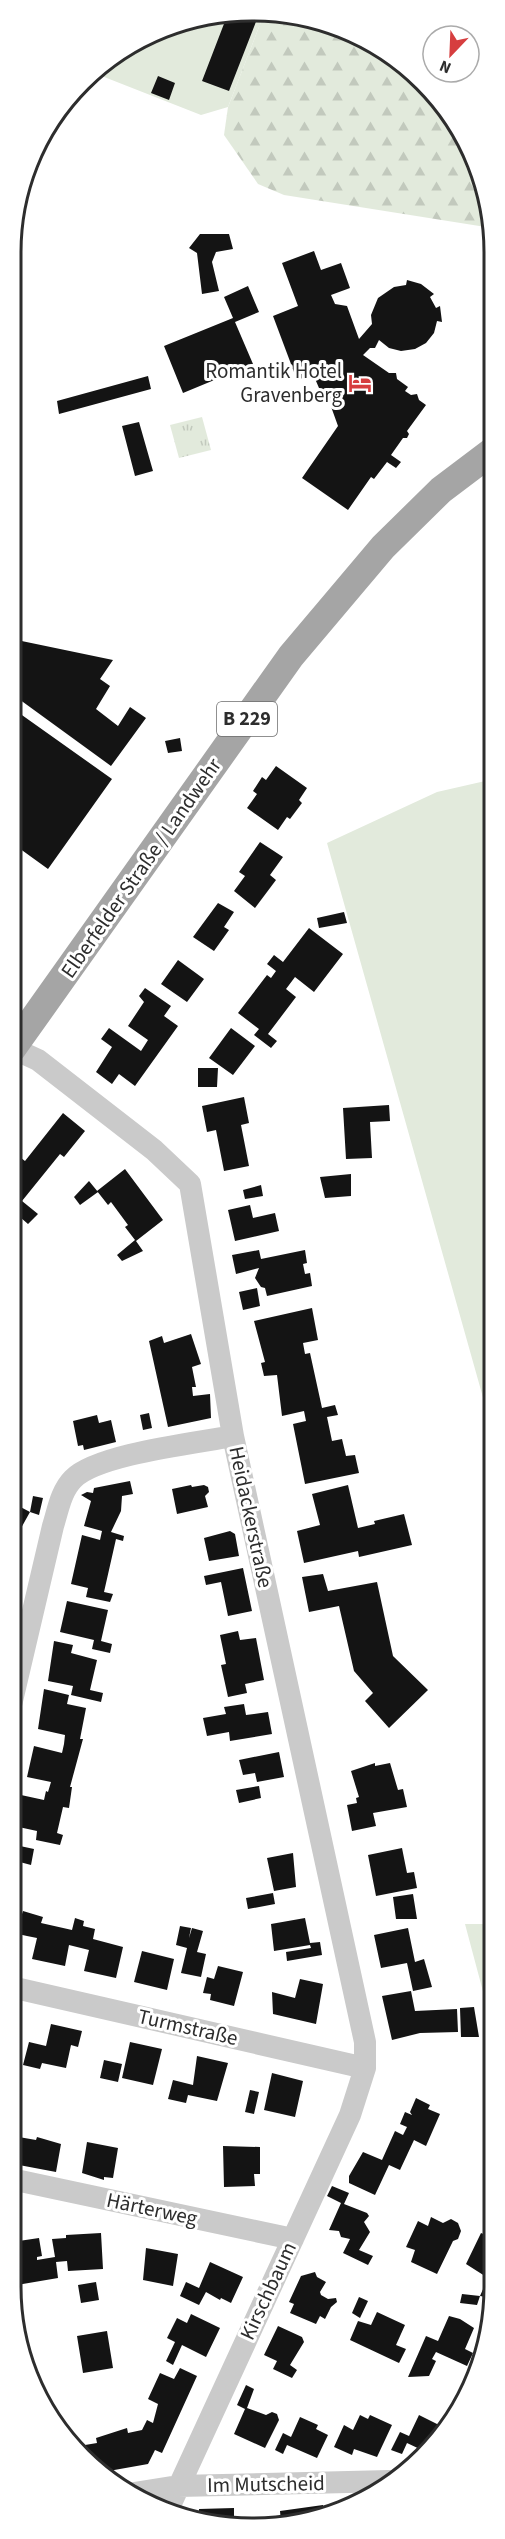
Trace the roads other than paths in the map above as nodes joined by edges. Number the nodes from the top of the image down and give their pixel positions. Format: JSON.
{"nodes":[{"id":1,"x":484,"y":458,"type":"edge"},
{"id":2,"x":21,"y":1035,"type":"edge"},
{"id":3,"x":21,"y":1052,"type":"edge"},
{"id":4,"x":233,"y":1436,"type":"junction"},
{"id":5,"x":21,"y":1662,"type":"edge"},
{"id":6,"x":21,"y":1989,"type":"edge"},
{"id":7,"x":365,"y":2068,"type":"junction"},
{"id":8,"x":21,"y":2181,"type":"edge"},
{"id":9,"x":293,"y":2239,"type":"junction"},
{"id":10,"x":377,"y":2481,"type":"edge"},
{"id":11,"x":178,"y":2486,"type":"junction"},
{"id":12,"x":145,"y":2491,"type":"edge"},
{"id":13,"x":170,"y":2503,"type":"edge"}],
"edges":[{"from":1,"to":2,"type":"main road","name":"Elberfelder Straße / Landwehr","number":"B 229"},
{"from":3,"to":4,"type":"street","name":"Heidackerstraße"},
{"from":4,"to":5,"type":"street"},
{"from":4,"to":7,"type":"street","name":"Heidackerstraße"},
{"from":6,"to":7,"type":"street","name":"Turmstraße"},
{"from":7,"to":9,"type":"street","name":"Kirschbaum"},
{"from":8,"to":9,"type":"street","name":"Härterweg"},
{"from":9,"to":11,"type":"street","name":"Kirschbaum"},
{"from":10,"to":11,"type":"street","name":"Im Mutscheid"},
{"from":11,"to":12,"type":"street","name":"Im Mutscheid"},
{"from":11,"to":13,"type":"street","name":"Kirschbaum"}]}
